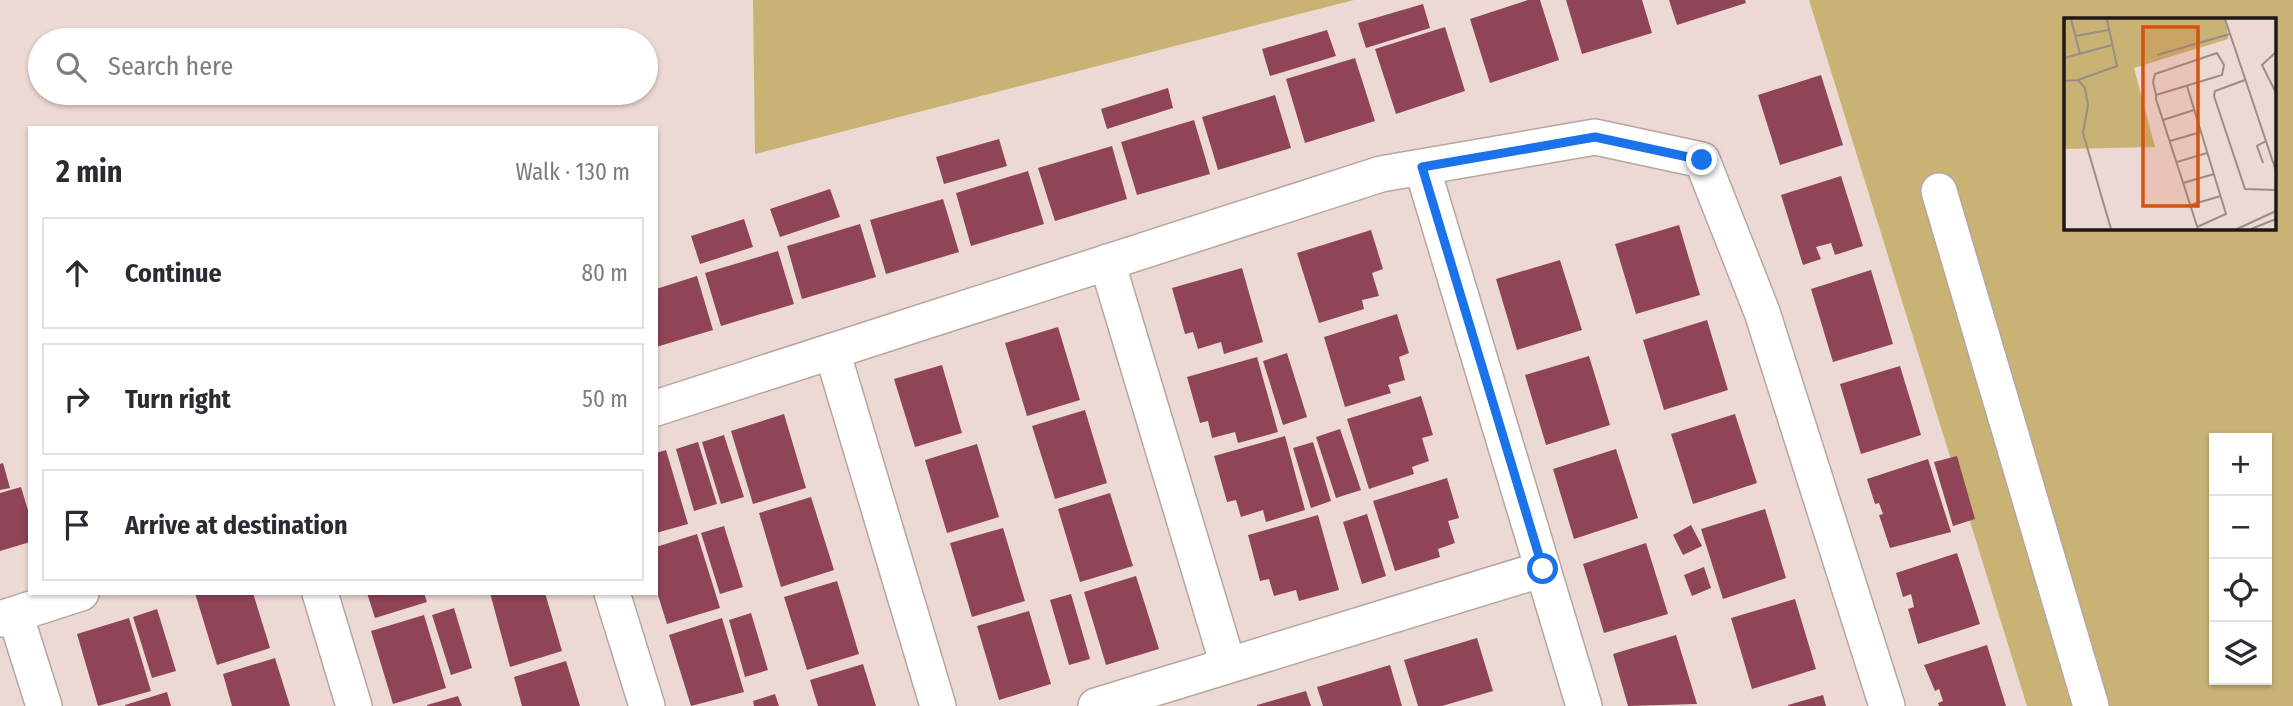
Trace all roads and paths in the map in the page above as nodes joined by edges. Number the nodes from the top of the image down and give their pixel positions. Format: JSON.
{"nodes":[{"id":1,"x":1422,"y":167,"type":"junction"},
{"id":2,"x":1939,"y":191,"type":"dead end"},
{"id":3,"x":1107,"y":262,"type":"junction"},
{"id":4,"x":832,"y":351,"type":"junction"},
{"id":5,"x":658,"y":407,"type":"edge"},
{"id":6,"x":1543,"y":569,"type":"junction"},
{"id":7,"x":74,"y":595,"type":"edge"},
{"id":8,"x":321,"y":595,"type":"edge"},
{"id":9,"x":613,"y":595,"type":"edge"},
{"id":10,"x":8,"y":617,"type":"edge"},
{"id":11,"x":1228,"y":665,"type":"junction"},
{"id":12,"x":44,"y":706,"type":"edge"},
{"id":13,"x":354,"y":706,"type":"edge"},
{"id":14,"x":647,"y":706,"type":"edge"},
{"id":15,"x":937,"y":706,"type":"edge"},
{"id":16,"x":1096,"y":706,"type":"edge"},
{"id":17,"x":1584,"y":706,"type":"edge"},
{"id":18,"x":1887,"y":706,"type":"edge"},
{"id":19,"x":2091,"y":706,"type":"edge"}],
"edges":[{"from":1,"to":3,"type":"street"},
{"from":1,"to":6,"type":"street"},
{"from":1,"to":18,"type":"street"},
{"from":2,"to":19,"type":"street"},
{"from":3,"to":4,"type":"street"},
{"from":3,"to":11,"type":"street"},
{"from":4,"to":5,"type":"street"},
{"from":4,"to":15,"type":"street"},
{"from":6,"to":11,"type":"street"},
{"from":6,"to":17,"type":"street"},
{"from":7,"to":10,"type":"street"},
{"from":8,"to":13,"type":"street"},
{"from":9,"to":14,"type":"street"},
{"from":10,"to":12,"type":"street"},
{"from":11,"to":16,"type":"street"}]}
